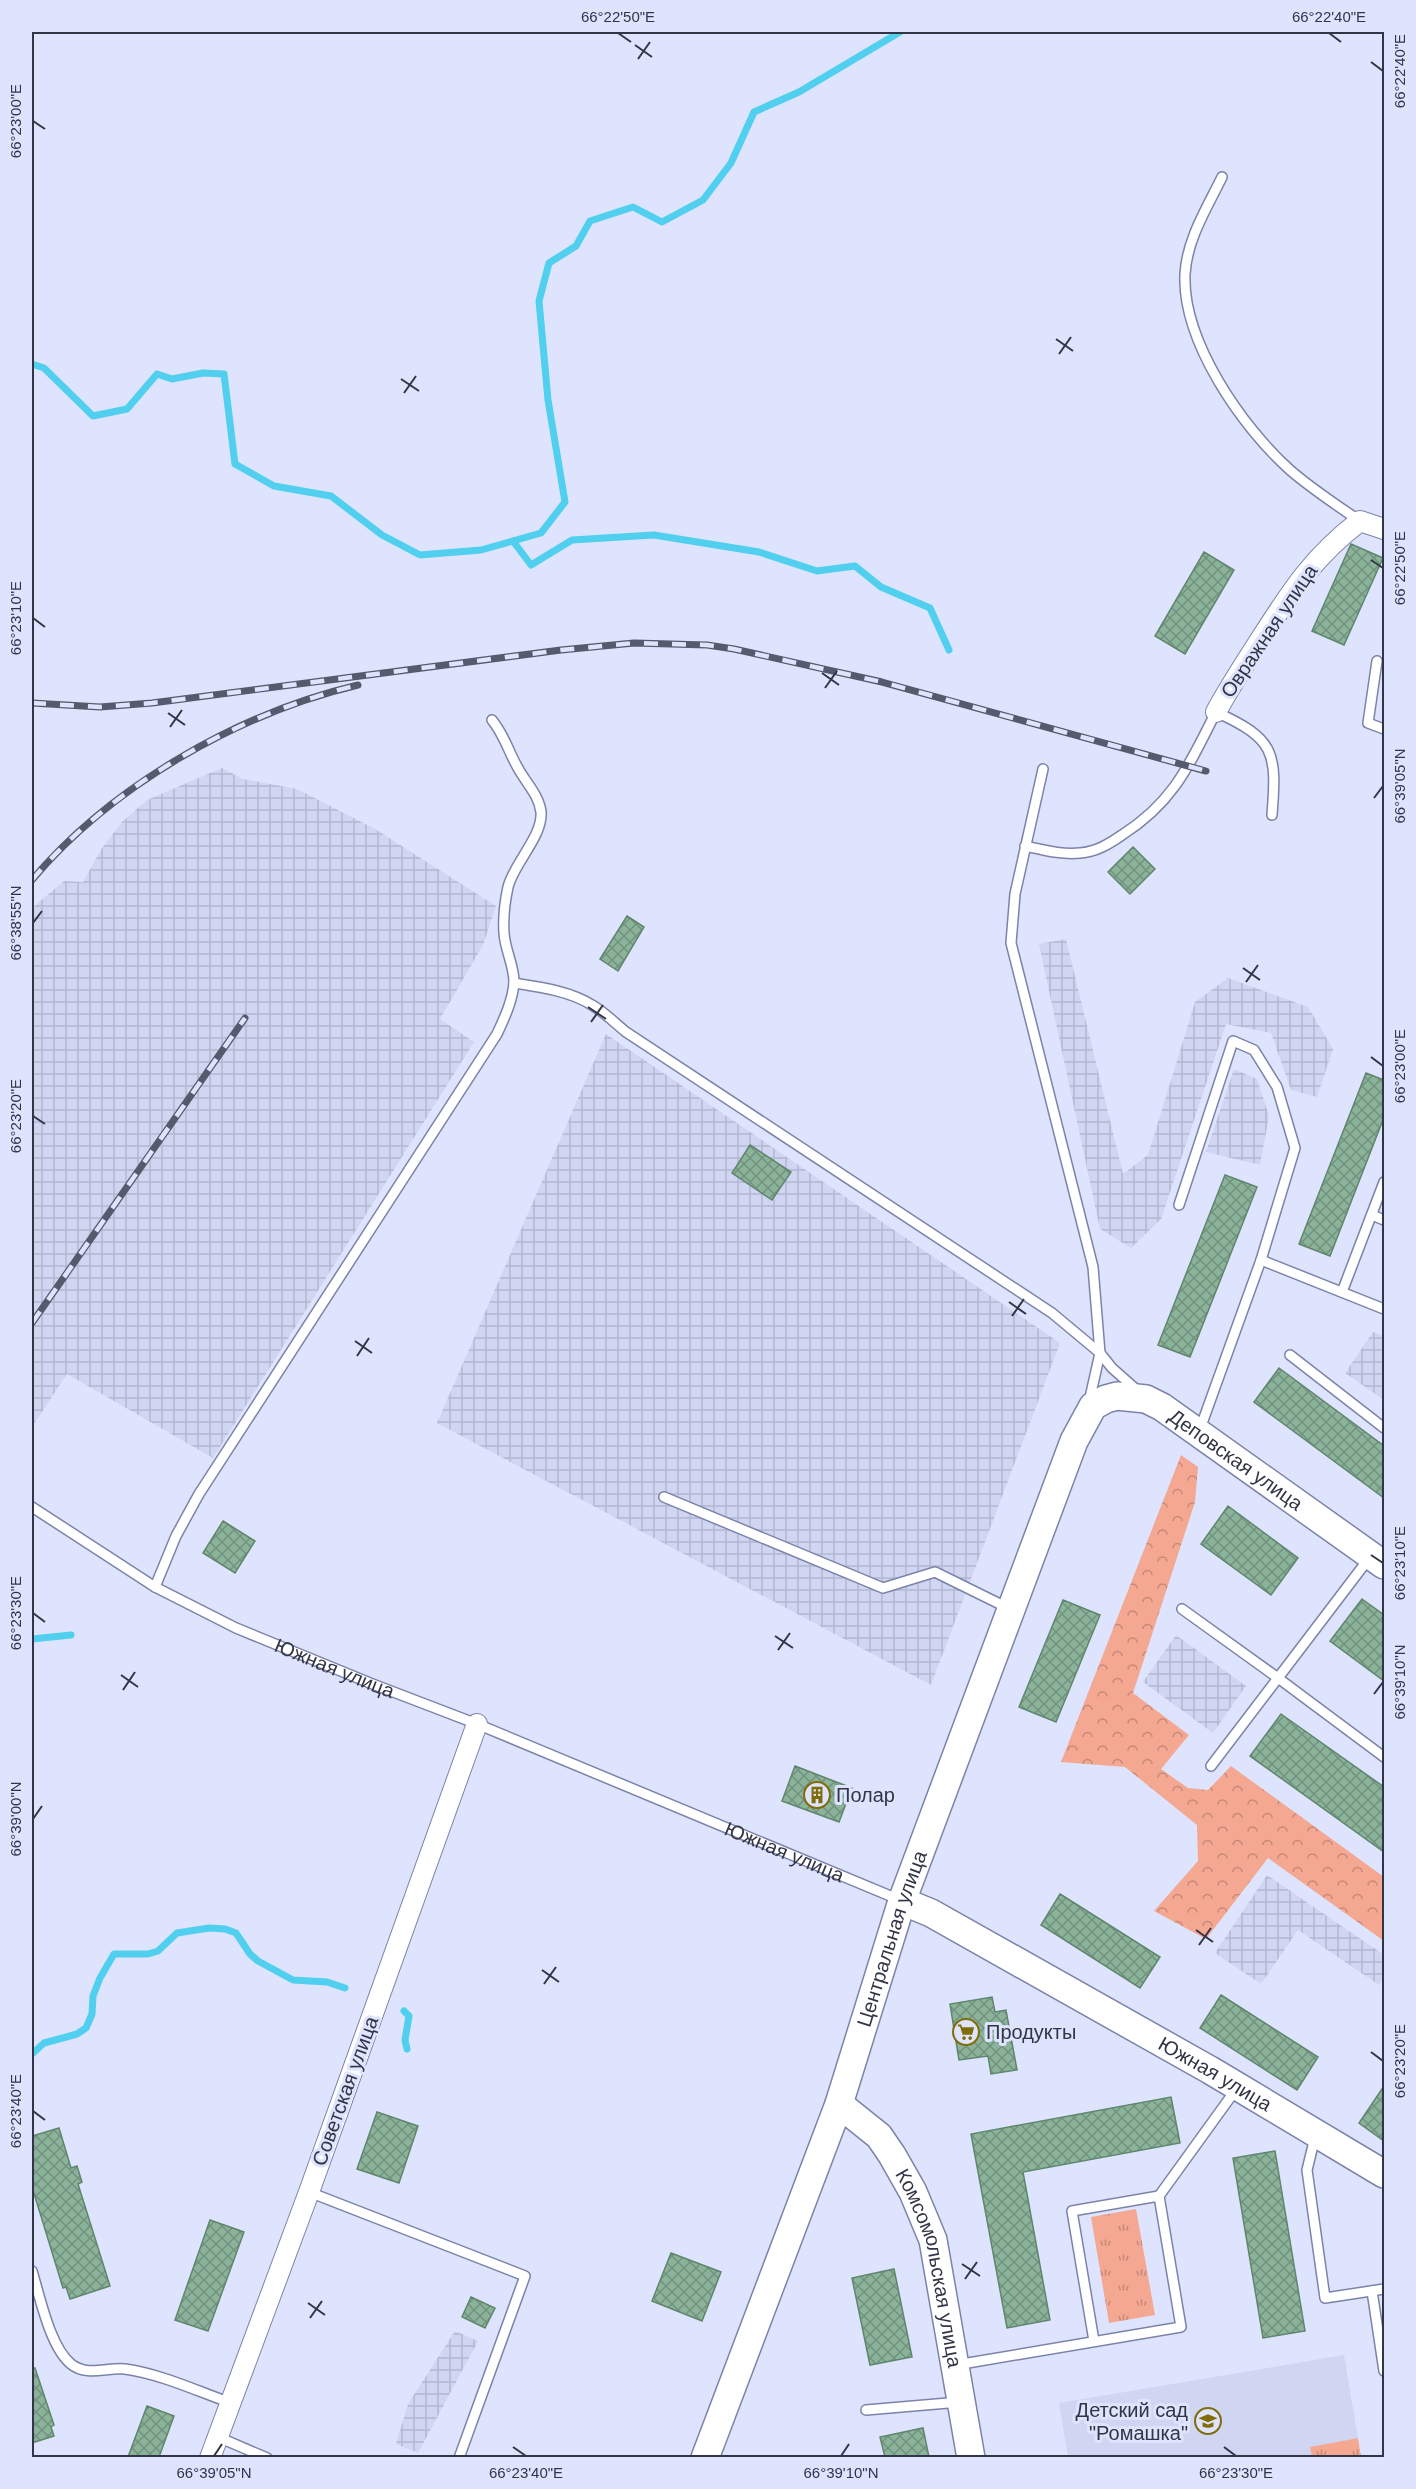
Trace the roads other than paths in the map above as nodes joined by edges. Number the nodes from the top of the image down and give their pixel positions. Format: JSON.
{"nodes":[{"id":1,"x":1222,"y":177,"type":"dead end"},
{"id":2,"x":1360,"y":521,"type":"junction"},
{"id":3,"x":1384,"y":529,"type":"edge"},
{"id":4,"x":1377,"y":661,"type":"dead end"},
{"id":5,"x":1215,"y":712,"type":"junction"},
{"id":6,"x":492,"y":720,"type":"dead end"},
{"id":7,"x":1384,"y":729,"type":"edge"},
{"id":8,"x":1043,"y":770,"type":"dead end"},
{"id":9,"x":1272,"y":815,"type":"dead end"},
{"id":10,"x":1025,"y":846,"type":"junction"},
{"id":11,"x":514,"y":983,"type":"junction"},
{"id":12,"x":1384,"y":1182,"type":"edge"},
{"id":13,"x":1179,"y":1205,"type":"dead end"},
{"id":14,"x":1372,"y":1215,"type":"junction"},
{"id":15,"x":1384,"y":1220,"type":"edge"},
{"id":16,"x":1261,"y":1260,"type":"junction"},
{"id":17,"x":1342,"y":1292,"type":"junction"},
{"id":18,"x":1384,"y":1309,"type":"edge"},
{"id":19,"x":1100,"y":1353,"type":"junction"},
{"id":20,"x":1290,"y":1355,"type":"dead end"},
{"id":21,"x":1146,"y":1399,"type":"junction"},
{"id":22,"x":1083,"y":1421,"type":"junction"},
{"id":23,"x":1384,"y":1428,"type":"edge"},
{"id":24,"x":1198,"y":1433,"type":"junction"},
{"id":25,"x":664,"y":1497,"type":"dead end"},
{"id":26,"x":32,"y":1507,"type":"edge"},
{"id":27,"x":1378,"y":1560,"type":"edge"},
{"id":28,"x":155,"y":1587,"type":"junction"},
{"id":29,"x":1182,"y":1609,"type":"dead end"},
{"id":30,"x":1013,"y":1610,"type":"junction"},
{"id":31,"x":1278,"y":1678,"type":"junction"},
{"id":32,"x":477,"y":1724,"type":"junction"},
{"id":33,"x":1384,"y":1757,"type":"edge"},
{"id":34,"x":1211,"y":1766,"type":"dead end"},
{"id":35,"x":902,"y":1901,"type":"junction"},
{"id":36,"x":1238,"y":2086,"type":"junction"},
{"id":37,"x":839,"y":2104,"type":"junction"},
{"id":38,"x":1316,"y":2132,"type":"junction"},
{"id":39,"x":1384,"y":2174,"type":"edge"},
{"id":40,"x":309,"y":2192,"type":"junction"},
{"id":41,"x":1159,"y":2196,"type":"junction"},
{"id":42,"x":32,"y":2271,"type":"edge"},
{"id":43,"x":1384,"y":2289,"type":"edge"},
{"id":44,"x":1372,"y":2291,"type":"junction"},
{"id":45,"x":1094,"y":2341,"type":"junction"},
{"id":46,"x":955,"y":2365,"type":"junction"},
{"id":47,"x":1384,"y":2371,"type":"edge"},
{"id":48,"x":962,"y":2402,"type":"junction"},
{"id":49,"x":231,"y":2403,"type":"junction"},
{"id":50,"x":866,"y":2410,"type":"dead end"},
{"id":51,"x":218,"y":2437,"type":"junction"},
{"id":52,"x":210,"y":2457,"type":"edge"},
{"id":53,"x":267,"y":2457,"type":"edge"},
{"id":54,"x":459,"y":2457,"type":"edge"},
{"id":55,"x":705,"y":2457,"type":"edge"},
{"id":56,"x":971,"y":2457,"type":"edge"}],
"edges":[{"from":1,"to":2,"type":"lane"},
{"from":2,"to":3,"type":"street"},
{"from":2,"to":5,"type":"street","name":"Овражная улица"},
{"from":4,"to":7,"type":"lane"},
{"from":5,"to":9,"type":"lane"},
{"from":5,"to":10,"type":"lane"},
{"from":6,"to":11,"type":"lane"},
{"from":8,"to":10,"type":"lane"},
{"from":10,"to":19,"type":"lane"},
{"from":11,"to":19,"type":"lane"},
{"from":11,"to":28,"type":"lane"},
{"from":12,"to":14,"type":"lane"},
{"from":13,"to":16,"type":"lane"},
{"from":14,"to":15,"type":"lane"},
{"from":14,"to":17,"type":"lane"},
{"from":16,"to":17,"type":"lane"},
{"from":16,"to":24,"type":"lane"},
{"from":17,"to":18,"type":"lane"},
{"from":19,"to":21,"type":"lane"},
{"from":19,"to":22,"type":"lane"},
{"from":20,"to":23,"type":"lane"},
{"from":21,"to":22,"type":"street","name":"Деповская улица"},
{"from":21,"to":24,"type":"street","name":"Деповская улица"},
{"from":22,"to":30,"type":"street","name":"Центральная улица"},
{"from":24,"to":27,"type":"street","name":"Деповская улица"},
{"from":25,"to":30,"type":"lane"},
{"from":26,"to":28,"type":"lane","name":"Южная улица"},
{"from":27,"to":31,"type":"lane"},
{"from":28,"to":32,"type":"lane","name":"Южная улица"},
{"from":29,"to":31,"type":"lane"},
{"from":30,"to":35,"type":"street","name":"Центральная улица"},
{"from":31,"to":33,"type":"lane"},
{"from":31,"to":34,"type":"lane"},
{"from":32,"to":35,"type":"lane","name":"Южная улица"},
{"from":32,"to":40,"type":"street","name":"Советская улица"},
{"from":35,"to":36,"type":"street","name":"Южная улица"},
{"from":35,"to":37,"type":"street","name":"Центральная улица"},
{"from":36,"to":38,"type":"street","name":"Южная улица"},
{"from":36,"to":41,"type":"lane"},
{"from":37,"to":46,"type":"street","name":"Комсомольская улица"},
{"from":37,"to":55,"type":"street","name":"Центральная улица"},
{"from":38,"to":39,"type":"street","name":"Южная улица"},
{"from":38,"to":44,"type":"lane"},
{"from":40,"to":49,"type":"street","name":"Советская улица"},
{"from":40,"to":54,"type":"lane"},
{"from":41,"to":45,"type":"lane"},
{"from":41,"to":45,"type":"lane"},
{"from":42,"to":49,"type":"lane"},
{"from":43,"to":44,"type":"lane"},
{"from":44,"to":47,"type":"lane"},
{"from":45,"to":46,"type":"lane"},
{"from":46,"to":48,"type":"street","name":"Комсомольская улица"},
{"from":48,"to":50,"type":"lane"},
{"from":48,"to":56,"type":"street","name":"Комсомольская улица"},
{"from":49,"to":51,"type":"street","name":"Советская улица"},
{"from":51,"to":52,"type":"street","name":"Советская улица"},
{"from":51,"to":53,"type":"lane"}]}
